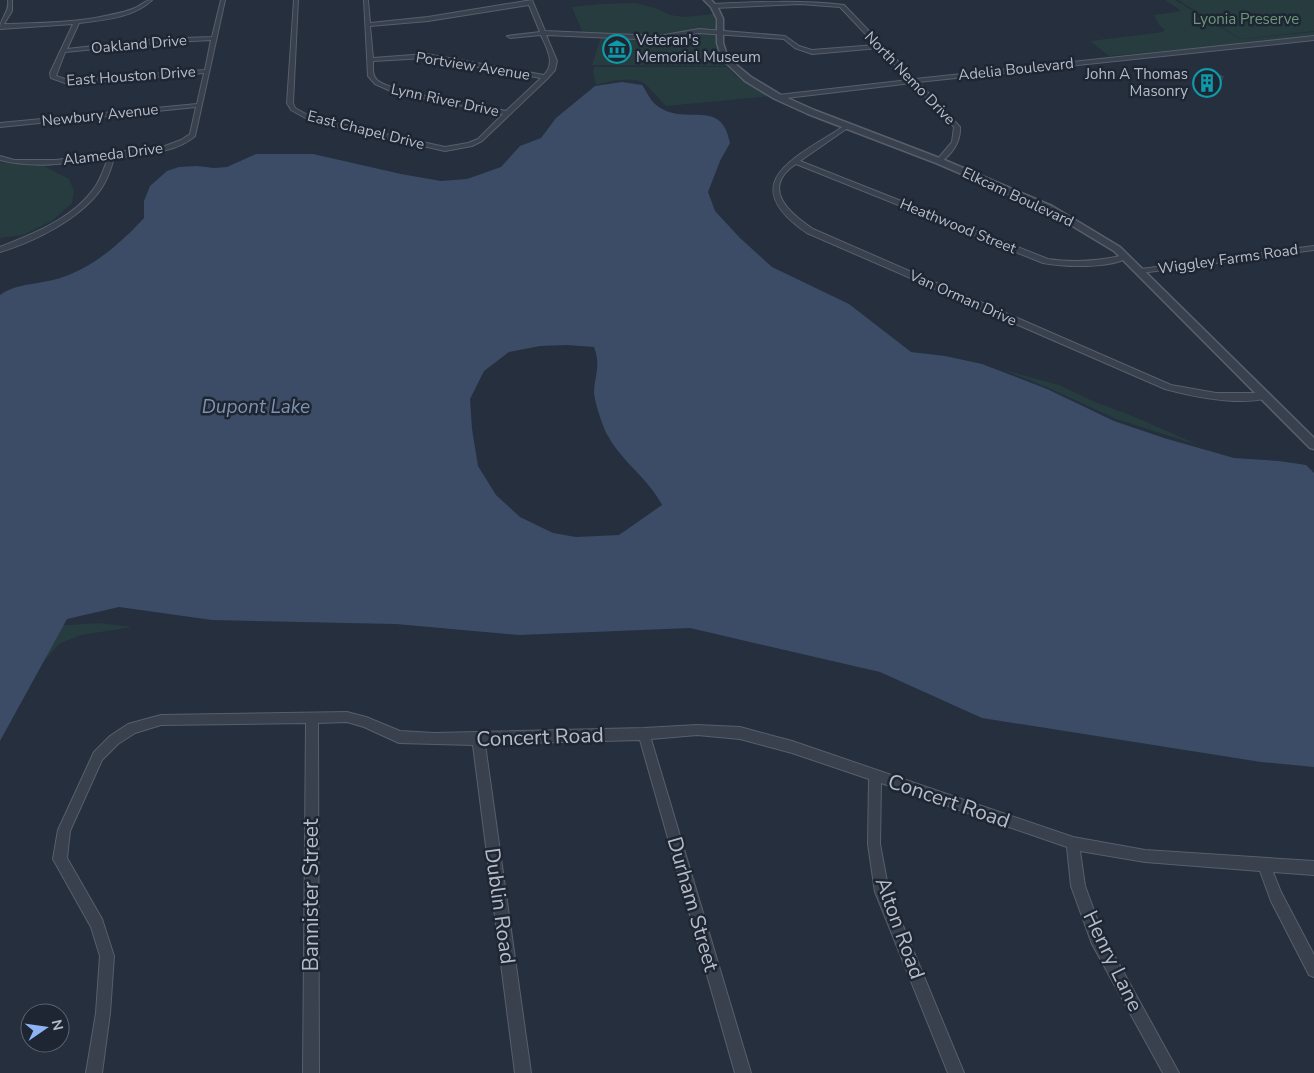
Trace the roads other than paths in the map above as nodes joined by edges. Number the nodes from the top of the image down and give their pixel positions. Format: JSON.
{"nodes":[{"id":1,"x":10,"y":0,"type":"edge"},
{"id":2,"x":150,"y":0,"type":"edge"},
{"id":3,"x":223,"y":0,"type":"edge"},
{"id":4,"x":296,"y":0,"type":"edge"},
{"id":5,"x":366,"y":0,"type":"edge"},
{"id":6,"x":707,"y":0,"type":"edge"},
{"id":7,"x":530,"y":2,"type":"edge"},
{"id":8,"x":714,"y":6,"type":"junction"},
{"id":9,"x":77,"y":21,"type":"junction"},
{"id":10,"x":368,"y":25,"type":"junction"},
{"id":11,"x":0,"y":26,"type":"edge"},
{"id":12,"x":543,"y":33,"type":"junction"},
{"id":13,"x":720,"y":34,"type":"junction"},
{"id":14,"x":510,"y":36,"type":"dead end"},
{"id":15,"x":215,"y":38,"type":"junction"},
{"id":16,"x":1314,"y":38,"type":"edge"},
{"id":17,"x":879,"y":46,"type":"junction"},
{"id":18,"x":63,"y":51,"type":"junction"},
{"id":19,"x":370,"y":60,"type":"junction"},
{"id":20,"x":208,"y":70,"type":"junction"},
{"id":21,"x":546,"y":77,"type":"junction"},
{"id":22,"x":913,"y":81,"type":"junction"},
{"id":23,"x":778,"y":97,"type":"junction"},
{"id":24,"x":200,"y":106,"type":"junction"},
{"id":25,"x":508,"y":113,"type":"junction"},
{"id":26,"x":0,"y":125,"type":"edge"},
{"id":27,"x":846,"y":126,"type":"junction"},
{"id":28,"x":112,"y":155,"type":"junction"},
{"id":29,"x":0,"y":158,"type":"edge"},
{"id":30,"x":795,"y":161,"type":"junction"},
{"id":31,"x":939,"y":161,"type":"junction"},
{"id":32,"x":1314,"y":248,"type":"edge"},
{"id":33,"x":0,"y":250,"type":"edge"},
{"id":34,"x":1126,"y":257,"type":"junction"},
{"id":35,"x":1141,"y":271,"type":"junction"},
{"id":36,"x":1265,"y":396,"type":"junction"},
{"id":37,"x":1314,"y":444,"type":"edge"},
{"id":38,"x":312,"y":718,"type":"junction"},
{"id":39,"x":644,"y":734,"type":"junction"},
{"id":40,"x":478,"y":739,"type":"junction"},
{"id":41,"x":875,"y":776,"type":"junction"},
{"id":42,"x":1073,"y":844,"type":"junction"},
{"id":43,"x":1264,"y":864,"type":"junction"},
{"id":44,"x":1314,"y":868,"type":"edge"},
{"id":45,"x":1314,"y":970,"type":"edge"},
{"id":46,"x":94,"y":1073,"type":"edge"},
{"id":47,"x":311,"y":1073,"type":"edge"},
{"id":48,"x":523,"y":1073,"type":"edge"},
{"id":49,"x":743,"y":1073,"type":"edge"},
{"id":50,"x":956,"y":1073,"type":"edge"},
{"id":51,"x":1171,"y":1073,"type":"edge"}],
"edges":[{"from":1,"to":11,"type":"street"},
{"from":2,"to":9,"type":"street"},
{"from":3,"to":15,"type":"street","name":"Alameda Drive"},
{"from":4,"to":25,"type":"street","name":"East Chapel Drive"},
{"from":5,"to":10,"type":"street","name":"Lynn River Drive"},
{"from":6,"to":8,"type":"street"},
{"from":7,"to":10,"type":"street"},
{"from":7,"to":12,"type":"street"},
{"from":8,"to":13,"type":"street","name":"Elkcam Boulevard"},
{"from":8,"to":17,"type":"street","name":"North Nemo Drive"},
{"from":9,"to":11,"type":"street"},
{"from":9,"to":18,"type":"street"},
{"from":10,"to":19,"type":"street","name":"Lynn River Drive"},
{"from":12,"to":13,"type":"street"},
{"from":12,"to":14,"type":"street"},
{"from":12,"to":21,"type":"street"},
{"from":13,"to":17,"type":"street"},
{"from":13,"to":23,"type":"street","name":"Elkcam Boulevard"},
{"from":15,"to":18,"type":"street","name":"Oakland Drive"},
{"from":15,"to":20,"type":"street","name":"Alameda Drive"},
{"from":16,"to":22,"type":"street","name":"Adelia Boulevard"},
{"from":17,"to":22,"type":"street","name":"North Nemo Drive"},
{"from":18,"to":20,"type":"street","name":"East Houston Drive"},
{"from":19,"to":21,"type":"street","name":"Portview Avenue"},
{"from":19,"to":25,"type":"street","name":"Lynn River Drive"},
{"from":20,"to":24,"type":"street","name":"Alameda Drive"},
{"from":21,"to":25,"type":"street"},
{"from":22,"to":23,"type":"street","name":"Adelia Boulevard"},
{"from":22,"to":31,"type":"street","name":"North Nemo Drive"},
{"from":23,"to":27,"type":"street","name":"Elkcam Boulevard"},
{"from":24,"to":26,"type":"street","name":"Newbury Avenue"},
{"from":24,"to":28,"type":"street","name":"Alameda Drive"},
{"from":27,"to":30,"type":"street","name":"Van Orman Drive"},
{"from":27,"to":31,"type":"street","name":"Elkcam Boulevard"},
{"from":28,"to":29,"type":"street","name":"Alameda Drive"},
{"from":28,"to":33,"type":"street"},
{"from":30,"to":34,"type":"street","name":"Heathwood Street"},
{"from":30,"to":36,"type":"street","name":"Van Orman Drive"},
{"from":31,"to":34,"type":"street","name":"Elkcam Boulevard"},
{"from":32,"to":35,"type":"street","name":"Wiggley Farms Road"},
{"from":34,"to":35,"type":"street","name":"Elkcam Boulevard"},
{"from":35,"to":36,"type":"street","name":"Elkcam Boulevard"},
{"from":36,"to":37,"type":"street","name":"Elkcam Boulevard"},
{"from":38,"to":40,"type":"street","name":"Concert Road"},
{"from":38,"to":46,"type":"street","name":"Concert Road"},
{"from":38,"to":47,"type":"street","name":"Bannister Street"},
{"from":39,"to":40,"type":"street","name":"Concert Road"},
{"from":39,"to":41,"type":"street","name":"Concert Road"},
{"from":39,"to":49,"type":"street","name":"Durham Street"},
{"from":40,"to":48,"type":"street","name":"Dublin Road"},
{"from":41,"to":42,"type":"street","name":"Concert Road"},
{"from":41,"to":50,"type":"street","name":"Alton Road"},
{"from":42,"to":43,"type":"street","name":"Concert Road"},
{"from":42,"to":51,"type":"street","name":"Henry Lane"},
{"from":43,"to":44,"type":"street","name":"Concert Road"},
{"from":43,"to":45,"type":"street"}]}
